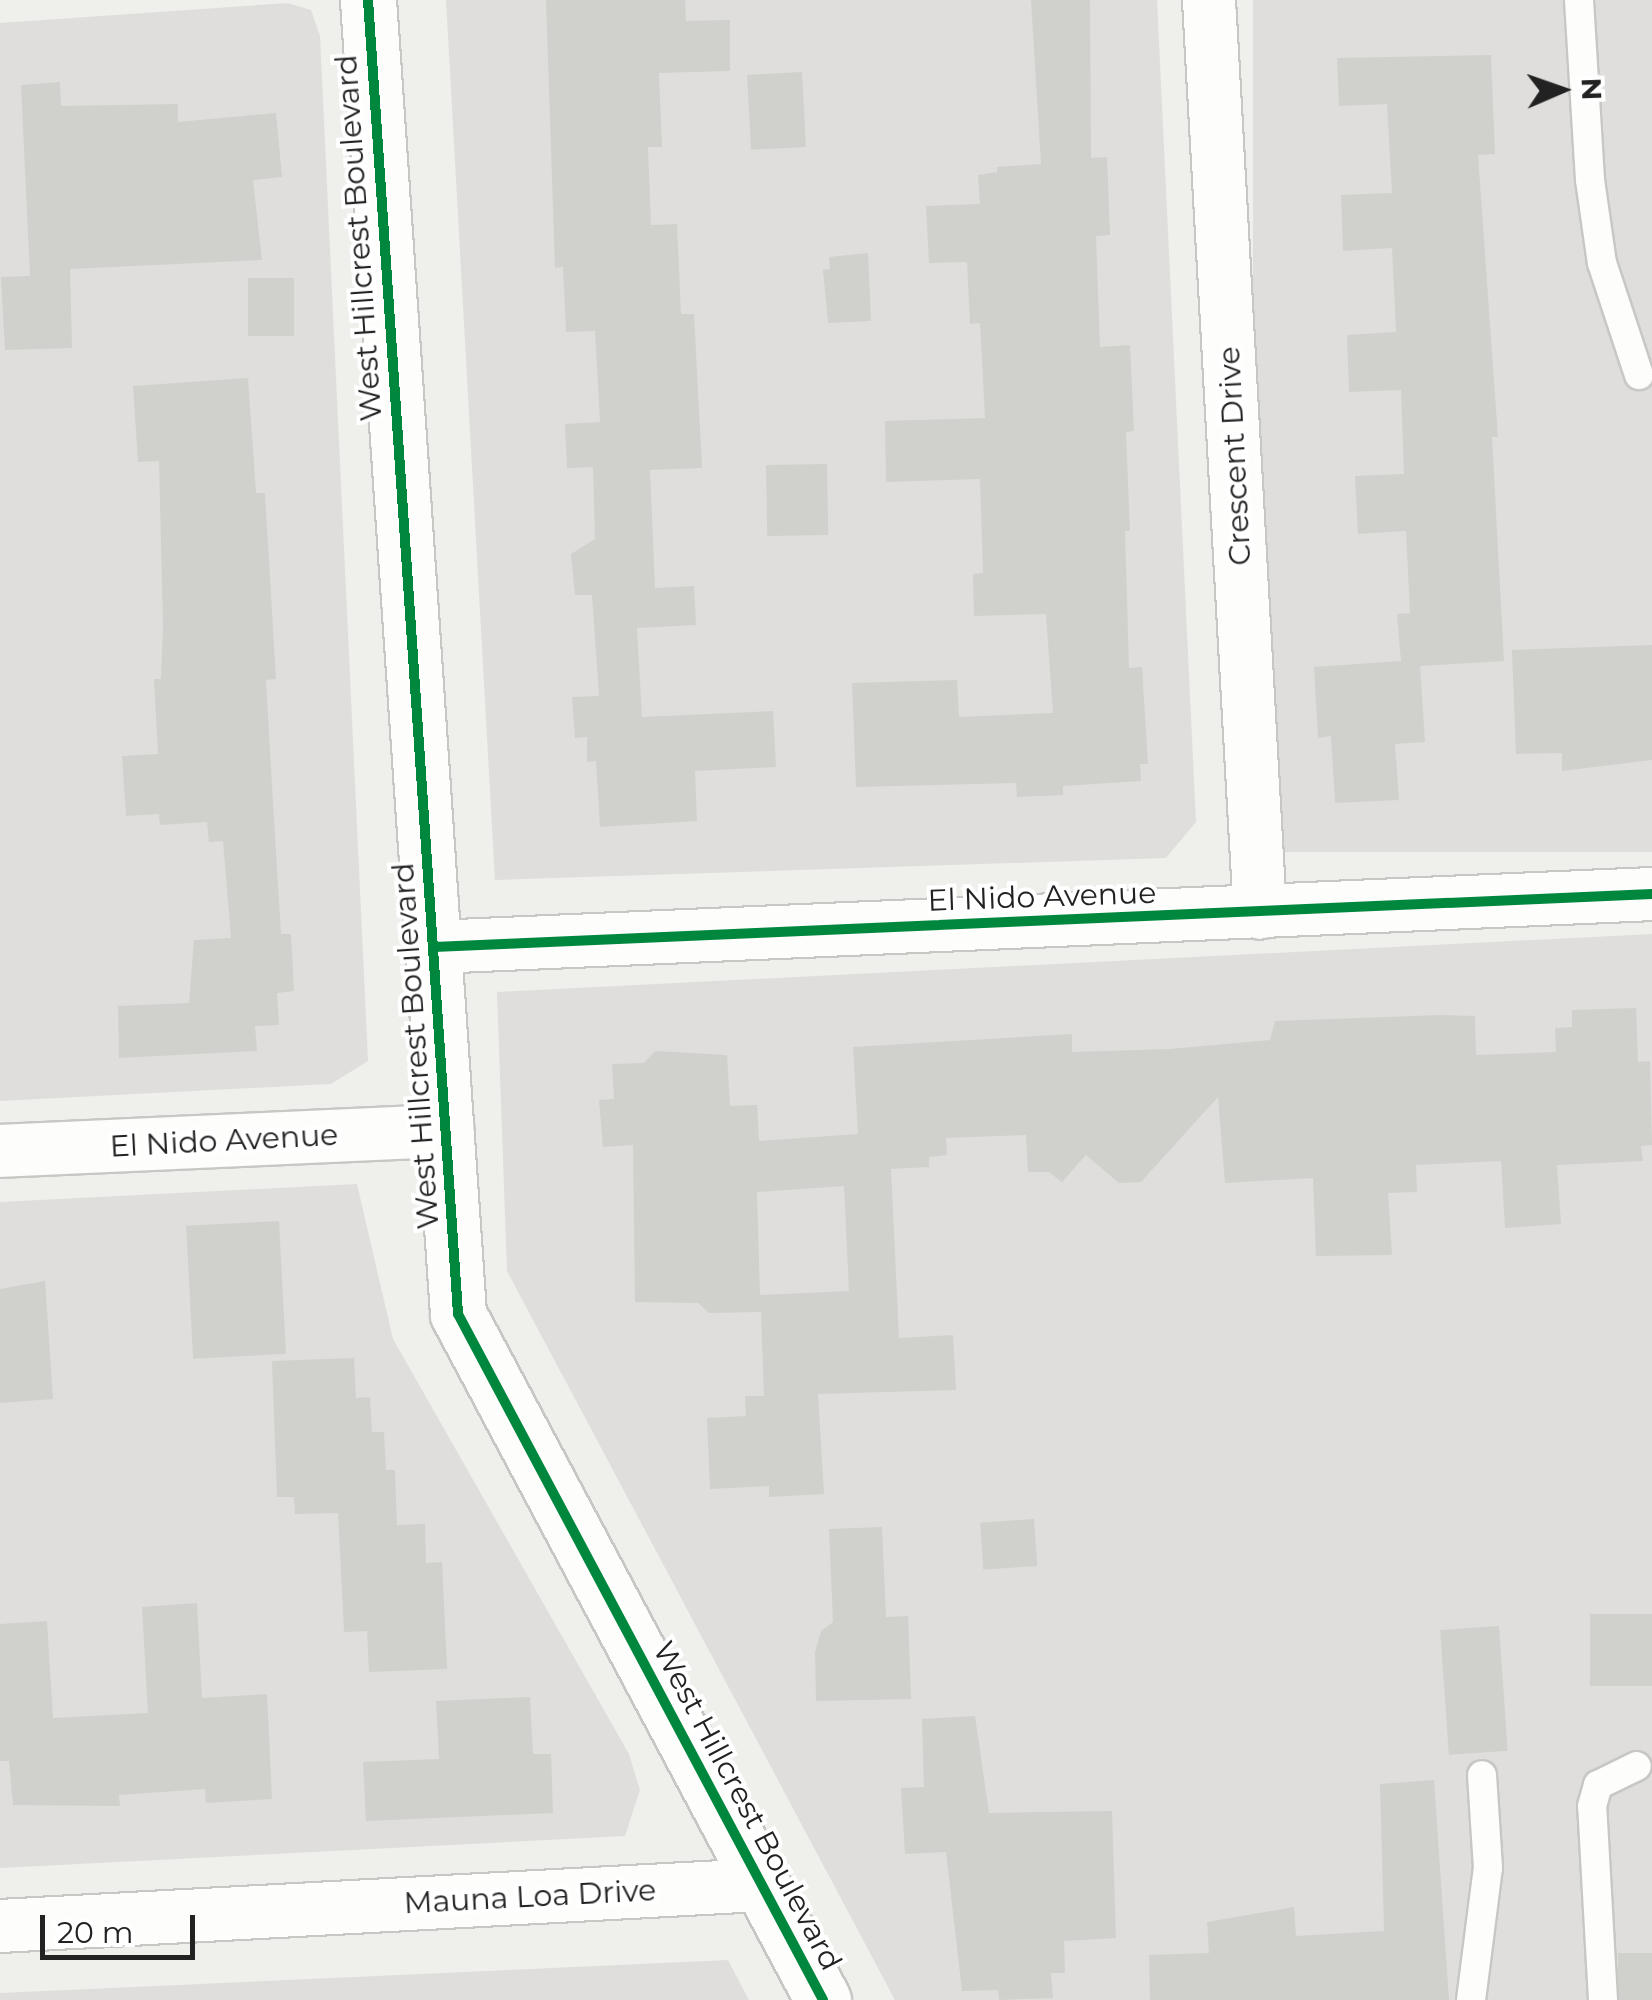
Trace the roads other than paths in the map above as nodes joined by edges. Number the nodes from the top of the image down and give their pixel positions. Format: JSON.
{"nodes":[{"id":1,"x":368,"y":0,"type":"edge"},
{"id":2,"x":1209,"y":0,"type":"edge"},
{"id":3,"x":1579,"y":0,"type":"edge"},
{"id":4,"x":1638,"y":375,"type":"dead end"},
{"id":5,"x":1652,"y":894,"type":"edge"},
{"id":6,"x":1260,"y":913,"type":"junction"},
{"id":7,"x":434,"y":947,"type":"junction"},
{"id":8,"x":448,"y":1131,"type":"junction"},
{"id":9,"x":0,"y":1151,"type":"edge"},
{"id":10,"x":1636,"y":1766,"type":"dead end"},
{"id":11,"x":1482,"y":1775,"type":"dead end"},
{"id":12,"x":760,"y":1884,"type":"junction"},
{"id":13,"x":0,"y":1926,"type":"edge"},
{"id":14,"x":823,"y":2000,"type":"edge"},
{"id":15,"x":1471,"y":2000,"type":"edge"},
{"id":16,"x":1603,"y":2000,"type":"edge"}],
"edges":[{"from":1,"to":7,"type":"street","name":"West Hillcrest Boulevard"},
{"from":2,"to":6,"type":"street","name":"Crescent Drive"},
{"from":3,"to":4,"type":"lane"},
{"from":5,"to":6,"type":"street","name":"El Nido Avenue"},
{"from":6,"to":7,"type":"street","name":"El Nido Avenue"},
{"from":7,"to":8,"type":"street","name":"West Hillcrest Boulevard"},
{"from":8,"to":9,"type":"street","name":"El Nido Avenue"},
{"from":8,"to":12,"type":"street","name":"West Hillcrest Boulevard"},
{"from":10,"to":16,"type":"lane"},
{"from":11,"to":15,"type":"lane"},
{"from":12,"to":13,"type":"street","name":"Mauna Loa Drive"},
{"from":12,"to":14,"type":"street","name":"West Hillcrest Boulevard"}]}
